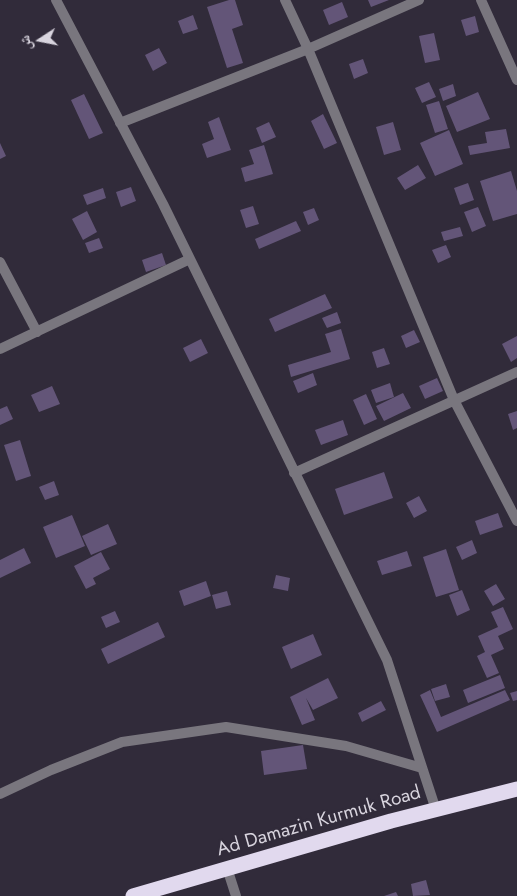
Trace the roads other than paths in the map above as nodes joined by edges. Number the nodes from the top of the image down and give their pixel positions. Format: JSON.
{"nodes":[{"id":1,"x":56,"y":0,"type":"edge"},
{"id":2,"x":285,"y":0,"type":"edge"},
{"id":3,"x":419,"y":0,"type":"edge"},
{"id":4,"x":481,"y":0,"type":"edge"},
{"id":5,"x":308,"y":49,"type":"junction"},
{"id":6,"x":517,"y":80,"type":"edge"},
{"id":7,"x":120,"y":123,"type":"junction"},
{"id":8,"x":190,"y":260,"type":"junction"},
{"id":9,"x":0,"y":262,"type":"edge"},
{"id":10,"x":37,"y":332,"type":"junction"},
{"id":11,"x":0,"y":349,"type":"edge"},
{"id":12,"x":517,"y":372,"type":"edge"},
{"id":13,"x":454,"y":400,"type":"junction"},
{"id":14,"x":294,"y":473,"type":"junction"},
{"id":15,"x":517,"y":521,"type":"edge"},
{"id":16,"x":422,"y":768,"type":"junction"},
{"id":17,"x":517,"y":790,"type":"edge"},
{"id":18,"x":0,"y":794,"type":"edge"},
{"id":19,"x":436,"y":810,"type":"junction"},
{"id":20,"x":227,"y":868,"type":"junction"},
{"id":21,"x":133,"y":896,"type":"edge"},
{"id":22,"x":236,"y":896,"type":"edge"}],
"edges":[{"from":1,"to":7,"type":"street"},
{"from":2,"to":5,"type":"street"},
{"from":3,"to":5,"type":"street"},
{"from":4,"to":6,"type":"street"},
{"from":5,"to":7,"type":"street"},
{"from":5,"to":13,"type":"street"},
{"from":7,"to":8,"type":"street"},
{"from":8,"to":10,"type":"street"},
{"from":8,"to":14,"type":"street"},
{"from":9,"to":10,"type":"street"},
{"from":10,"to":11,"type":"street"},
{"from":12,"to":13,"type":"street"},
{"from":13,"to":14,"type":"street"},
{"from":13,"to":15,"type":"street"},
{"from":14,"to":16,"type":"street"},
{"from":16,"to":18,"type":"street"},
{"from":16,"to":19,"type":"street"},
{"from":17,"to":19,"type":"highway","name":"Ad Damazin Kurmuk Road"},
{"from":19,"to":20,"type":"highway","name":"Ad Damazin Kurmuk Road"},
{"from":20,"to":21,"type":"highway","name":"Ad Damazin Kurmuk Road"},
{"from":20,"to":22,"type":"street"}]}
